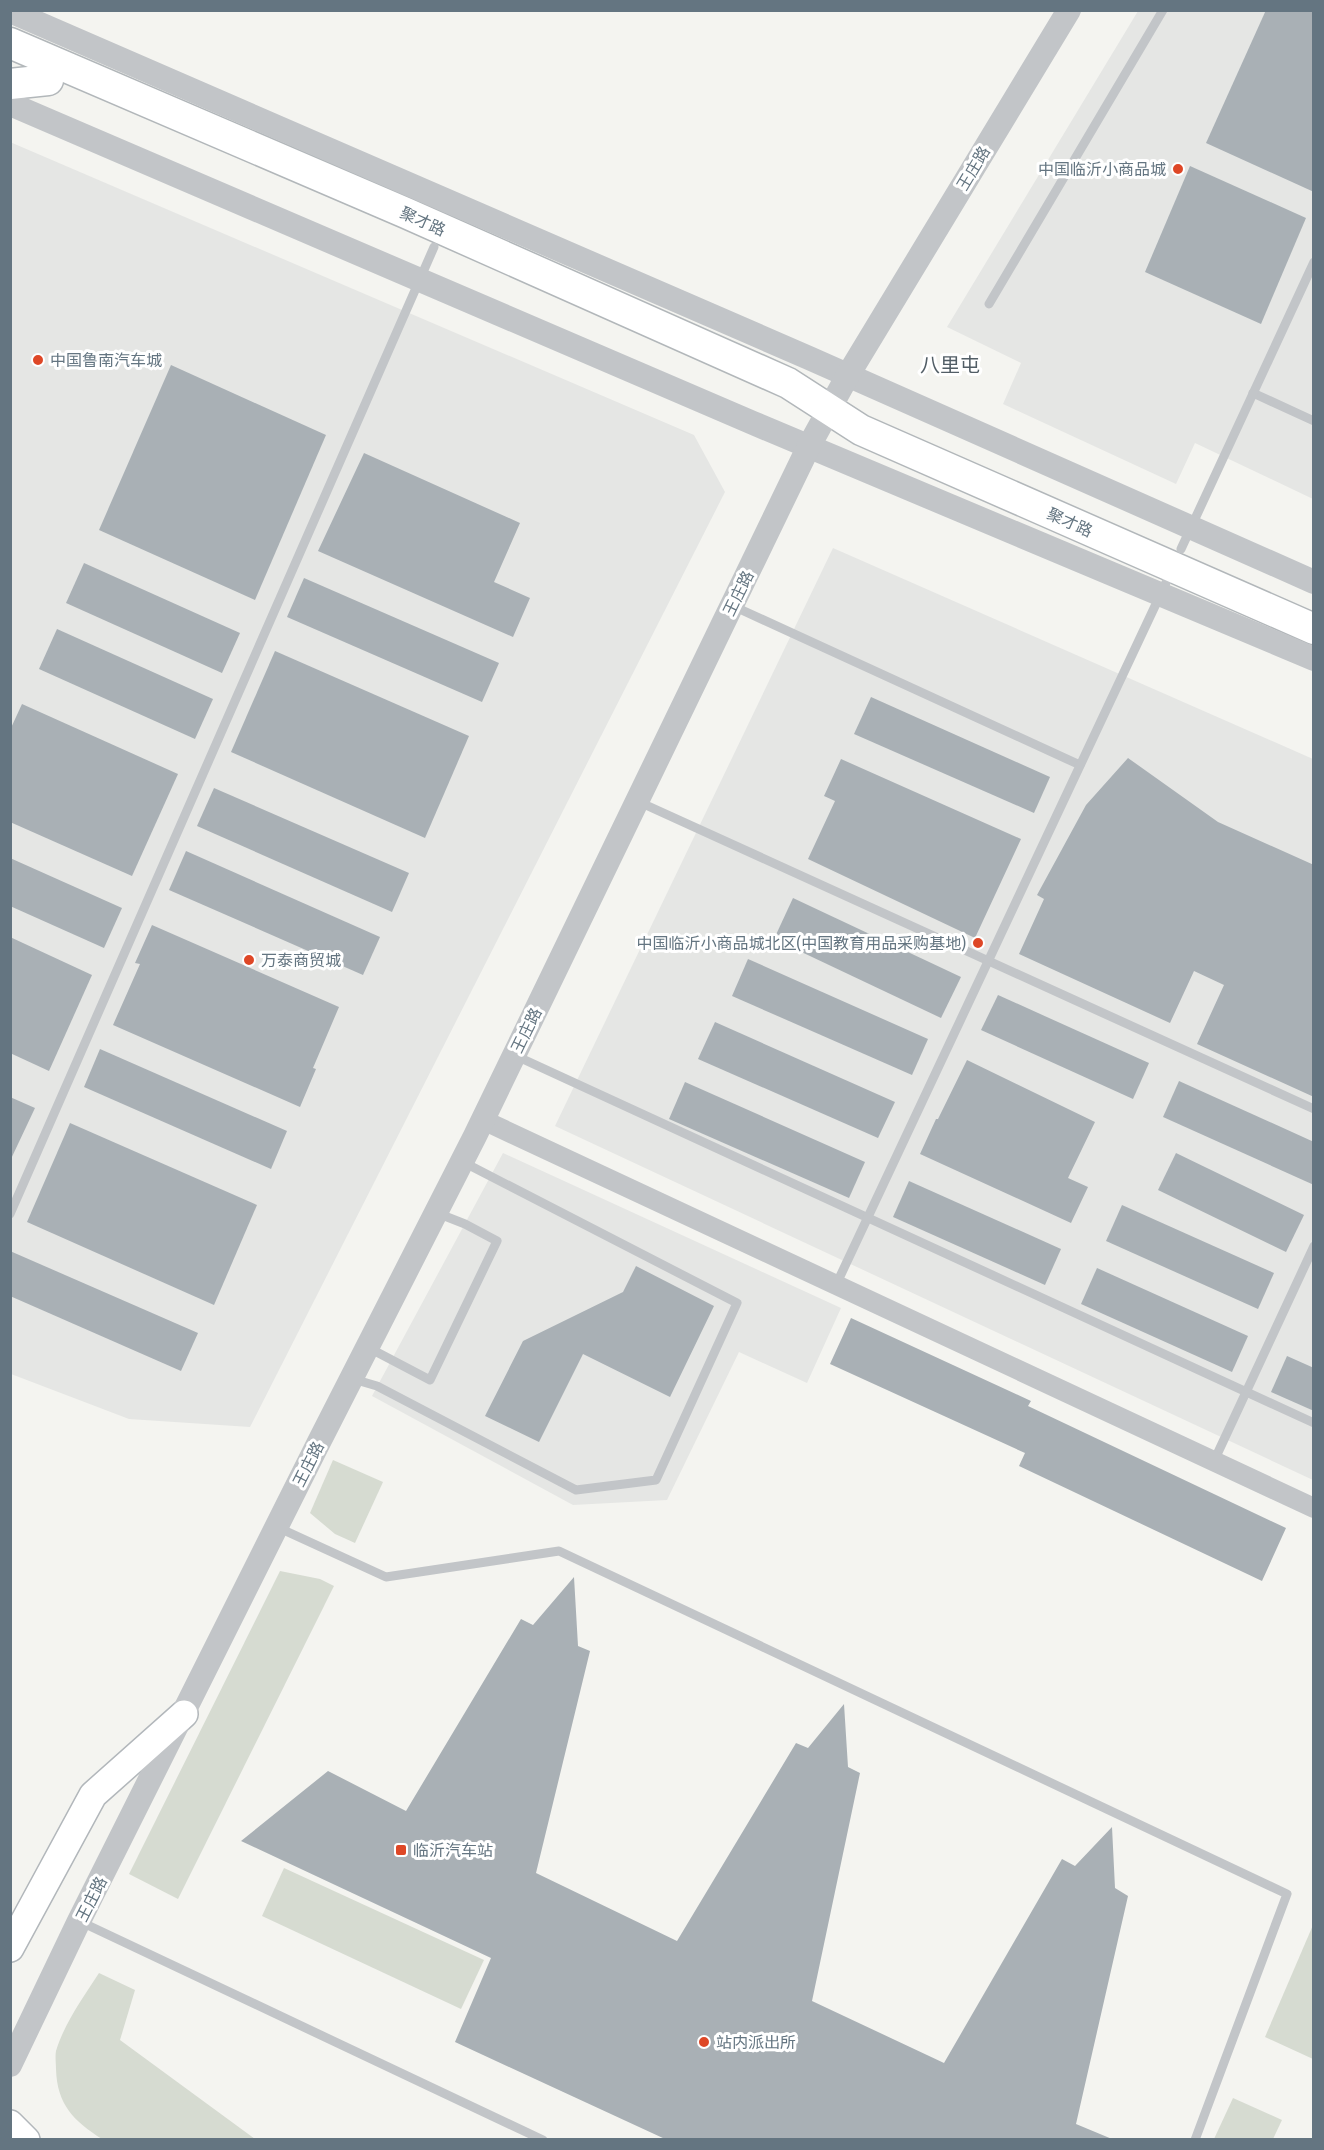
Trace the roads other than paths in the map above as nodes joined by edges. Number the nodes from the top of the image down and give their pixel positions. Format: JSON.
{"nodes":[{"id":1,"x":1069,"y":10,"type":"edge"},
{"id":2,"x":1163,"y":10,"type":"edge"},
{"id":3,"x":10,"y":11,"type":"edge"},
{"id":4,"x":10,"y":43,"type":"edge"},
{"id":5,"x":10,"y":64,"type":"edge"},
{"id":6,"x":48,"y":80,"type":"junction"},
{"id":7,"x":10,"y":84,"type":"edge"},
{"id":8,"x":10,"y":104,"type":"edge"},
{"id":9,"x":434,"y":247,"type":"junction"},
{"id":10,"x":1314,"y":262,"type":"edge"},
{"id":11,"x":420,"y":278,"type":"junction"},
{"id":12,"x":989,"y":304,"type":"dead end"},
{"id":13,"x":848,"y":375,"type":"junction"},
{"id":14,"x":1253,"y":393,"type":"junction"},
{"id":15,"x":830,"y":410,"type":"junction"},
{"id":16,"x":1314,"y":421,"type":"edge"},
{"id":17,"x":809,"y":446,"type":"junction"},
{"id":18,"x":1182,"y":548,"type":"junction"},
{"id":19,"x":1314,"y":582,"type":"edge"},
{"id":20,"x":1160,"y":593,"type":"junction"},
{"id":21,"x":732,"y":606,"type":"junction"},
{"id":22,"x":1314,"y":607,"type":"edge"},
{"id":23,"x":1314,"y":628,"type":"edge"},
{"id":24,"x":1314,"y":659,"type":"edge"},
{"id":25,"x":1080,"y":765,"type":"junction"},
{"id":26,"x":637,"y":801,"type":"junction"},
{"id":27,"x":988,"y":961,"type":"junction"},
{"id":28,"x":514,"y":1055,"type":"junction"},
{"id":29,"x":1314,"y":1109,"type":"edge"},
{"id":30,"x":483,"y":1120,"type":"junction"},
{"id":31,"x":462,"y":1161,"type":"junction"},
{"id":32,"x":436,"y":1213,"type":"junction"},
{"id":33,"x":10,"y":1214,"type":"edge"},
{"id":34,"x":867,"y":1218,"type":"junction"},
{"id":35,"x":1314,"y":1246,"type":"edge"},
{"id":36,"x":836,"y":1285,"type":"junction"},
{"id":37,"x":367,"y":1347,"type":"junction"},
{"id":38,"x":351,"y":1378,"type":"junction"},
{"id":39,"x":1246,"y":1392,"type":"junction"},
{"id":40,"x":1314,"y":1423,"type":"edge"},
{"id":41,"x":1214,"y":1461,"type":"junction"},
{"id":42,"x":1314,"y":1508,"type":"edge"},
{"id":43,"x":276,"y":1527,"type":"junction"},
{"id":44,"x":184,"y":1714,"type":"junction"},
{"id":45,"x":79,"y":1921,"type":"junction"},
{"id":46,"x":10,"y":1948,"type":"edge"},
{"id":47,"x":10,"y":2065,"type":"edge"},
{"id":48,"x":10,"y":2124,"type":"edge"},
{"id":49,"x":26,"y":2139,"type":"edge"},
{"id":50,"x":543,"y":2139,"type":"edge"},
{"id":51,"x":1195,"y":2139,"type":"edge"}],
"edges":[{"from":1,"to":13,"type":"street","name":"王庄路"},
{"from":2,"to":12,"type":"lane"},
{"from":3,"to":13,"type":"street"},
{"from":4,"to":15,"type":"main road","name":"聚才路"},
{"from":5,"to":6,"type":"main road","name":"聚才路"},
{"from":6,"to":7,"type":"main road"},
{"from":6,"to":9,"type":"main road","name":"聚才路"},
{"from":8,"to":11,"type":"street"},
{"from":9,"to":11,"type":"lane"},
{"from":9,"to":15,"type":"main road","name":"聚才路"},
{"from":10,"to":14,"type":"lane"},
{"from":11,"to":17,"type":"street"},
{"from":11,"to":33,"type":"lane"},
{"from":13,"to":15,"type":"street","name":"王庄路"},
{"from":13,"to":18,"type":"street"},
{"from":14,"to":16,"type":"lane"},
{"from":14,"to":18,"type":"lane"},
{"from":15,"to":17,"type":"street","name":"王庄路"},
{"from":15,"to":18,"type":"main road","name":"聚才路"},
{"from":17,"to":20,"type":"street"},
{"from":17,"to":21,"type":"street","name":"王庄路"},
{"from":18,"to":19,"type":"street"},
{"from":18,"to":20,"type":"lane"},
{"from":18,"to":22,"type":"main road","name":"聚才路"},
{"from":18,"to":23,"type":"main road","name":"聚才路"},
{"from":20,"to":24,"type":"street"},
{"from":20,"to":25,"type":"lane"},
{"from":21,"to":25,"type":"lane"},
{"from":21,"to":26,"type":"street","name":"王庄路"},
{"from":25,"to":27,"type":"lane"},
{"from":26,"to":27,"type":"lane"},
{"from":26,"to":28,"type":"street","name":"王庄路"},
{"from":27,"to":29,"type":"lane"},
{"from":27,"to":34,"type":"lane"},
{"from":28,"to":30,"type":"street","name":"王庄路"},
{"from":28,"to":34,"type":"lane"},
{"from":30,"to":31,"type":"street","name":"王庄路"},
{"from":30,"to":36,"type":"street"},
{"from":31,"to":32,"type":"street","name":"王庄路"},
{"from":31,"to":38,"type":"lane"},
{"from":32,"to":37,"type":"street","name":"王庄路"},
{"from":32,"to":37,"type":"lane"},
{"from":34,"to":36,"type":"lane"},
{"from":34,"to":39,"type":"lane"},
{"from":35,"to":39,"type":"lane"},
{"from":36,"to":41,"type":"street"},
{"from":37,"to":38,"type":"street","name":"王庄路"},
{"from":38,"to":43,"type":"street","name":"王庄路"},
{"from":39,"to":40,"type":"lane"},
{"from":39,"to":41,"type":"lane"},
{"from":41,"to":42,"type":"street"},
{"from":43,"to":44,"type":"street","name":"王庄路"},
{"from":43,"to":51,"type":"lane"},
{"from":44,"to":45,"type":"street","name":"王庄路"},
{"from":44,"to":46,"type":"main road"},
{"from":45,"to":47,"type":"street","name":"王庄路"},
{"from":45,"to":50,"type":"lane"},
{"from":48,"to":49,"type":"main road"}]}
